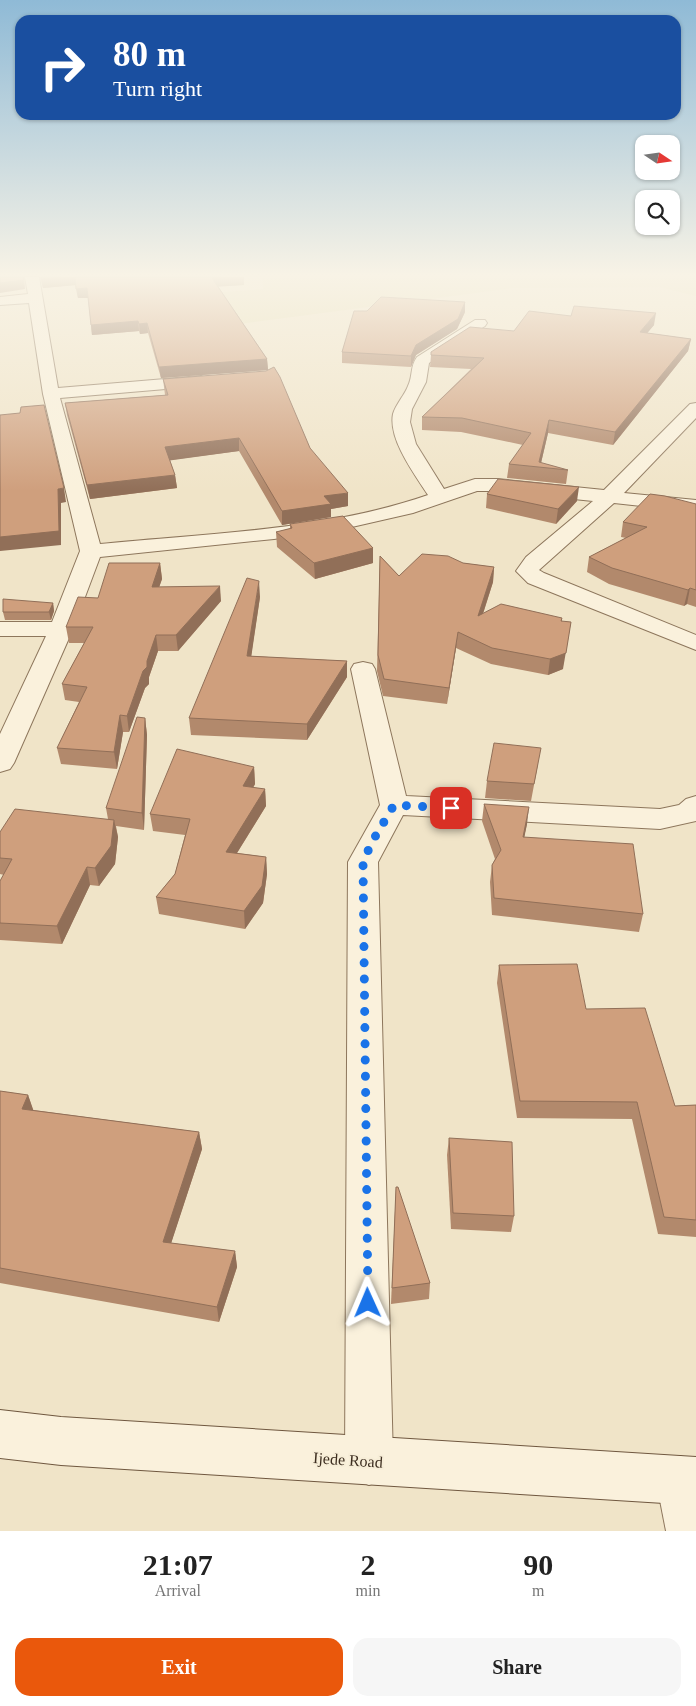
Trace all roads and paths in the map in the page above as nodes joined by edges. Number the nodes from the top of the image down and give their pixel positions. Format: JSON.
{"nodes":[{"id":1,"x":43,"y":348,"type":"edge"},
{"id":2,"x":440,"y":348,"type":"edge"},
{"id":3,"x":217,"y":380,"type":"edge"},
{"id":4,"x":50,"y":394,"type":"junction"},
{"id":5,"x":696,"y":408,"type":"edge"},
{"id":6,"x":609,"y":496,"type":"junction"},
{"id":7,"x":439,"y":497,"type":"junction"},
{"id":8,"x":696,"y":506,"type":"edge"},
{"id":9,"x":91,"y":551,"type":"junction"},
{"id":10,"x":0,"y":629,"type":"edge"},
{"id":11,"x":61,"y":629,"type":"junction"},
{"id":12,"x":696,"y":643,"type":"edge"},
{"id":13,"x":363,"y":669,"type":"dead end"},
{"id":14,"x":0,"y":763,"type":"edge"},
{"id":15,"x":394,"y":805,"type":"junction"},
{"id":16,"x":696,"y":806,"type":"edge"},
{"id":17,"x":0,"y":1434,"type":"edge"},
{"id":18,"x":369,"y":1461,"type":"junction"},
{"id":19,"x":688,"y":1481,"type":"edge"},
{"id":20,"x":691,"y":1531,"type":"edge"}],
"edges":[{"from":1,"to":4,"type":"street"},
{"from":2,"to":7,"type":"street"},
{"from":3,"to":4,"type":"street"},
{"from":4,"to":9,"type":"street"},
{"from":5,"to":6,"type":"street"},
{"from":6,"to":7,"type":"street"},
{"from":6,"to":8,"type":"street"},
{"from":6,"to":12,"type":"street"},
{"from":7,"to":9,"type":"street"},
{"from":9,"to":11,"type":"street"},
{"from":10,"to":11,"type":"street"},
{"from":11,"to":14,"type":"street"},
{"from":13,"to":15,"type":"street"},
{"from":15,"to":16,"type":"street"},
{"from":15,"to":18,"type":"street"},
{"from":17,"to":18,"type":"street","name":"Ijede Road"},
{"from":18,"to":19,"type":"street","name":"Ijede Road"},
{"from":19,"to":20,"type":"street"}]}
